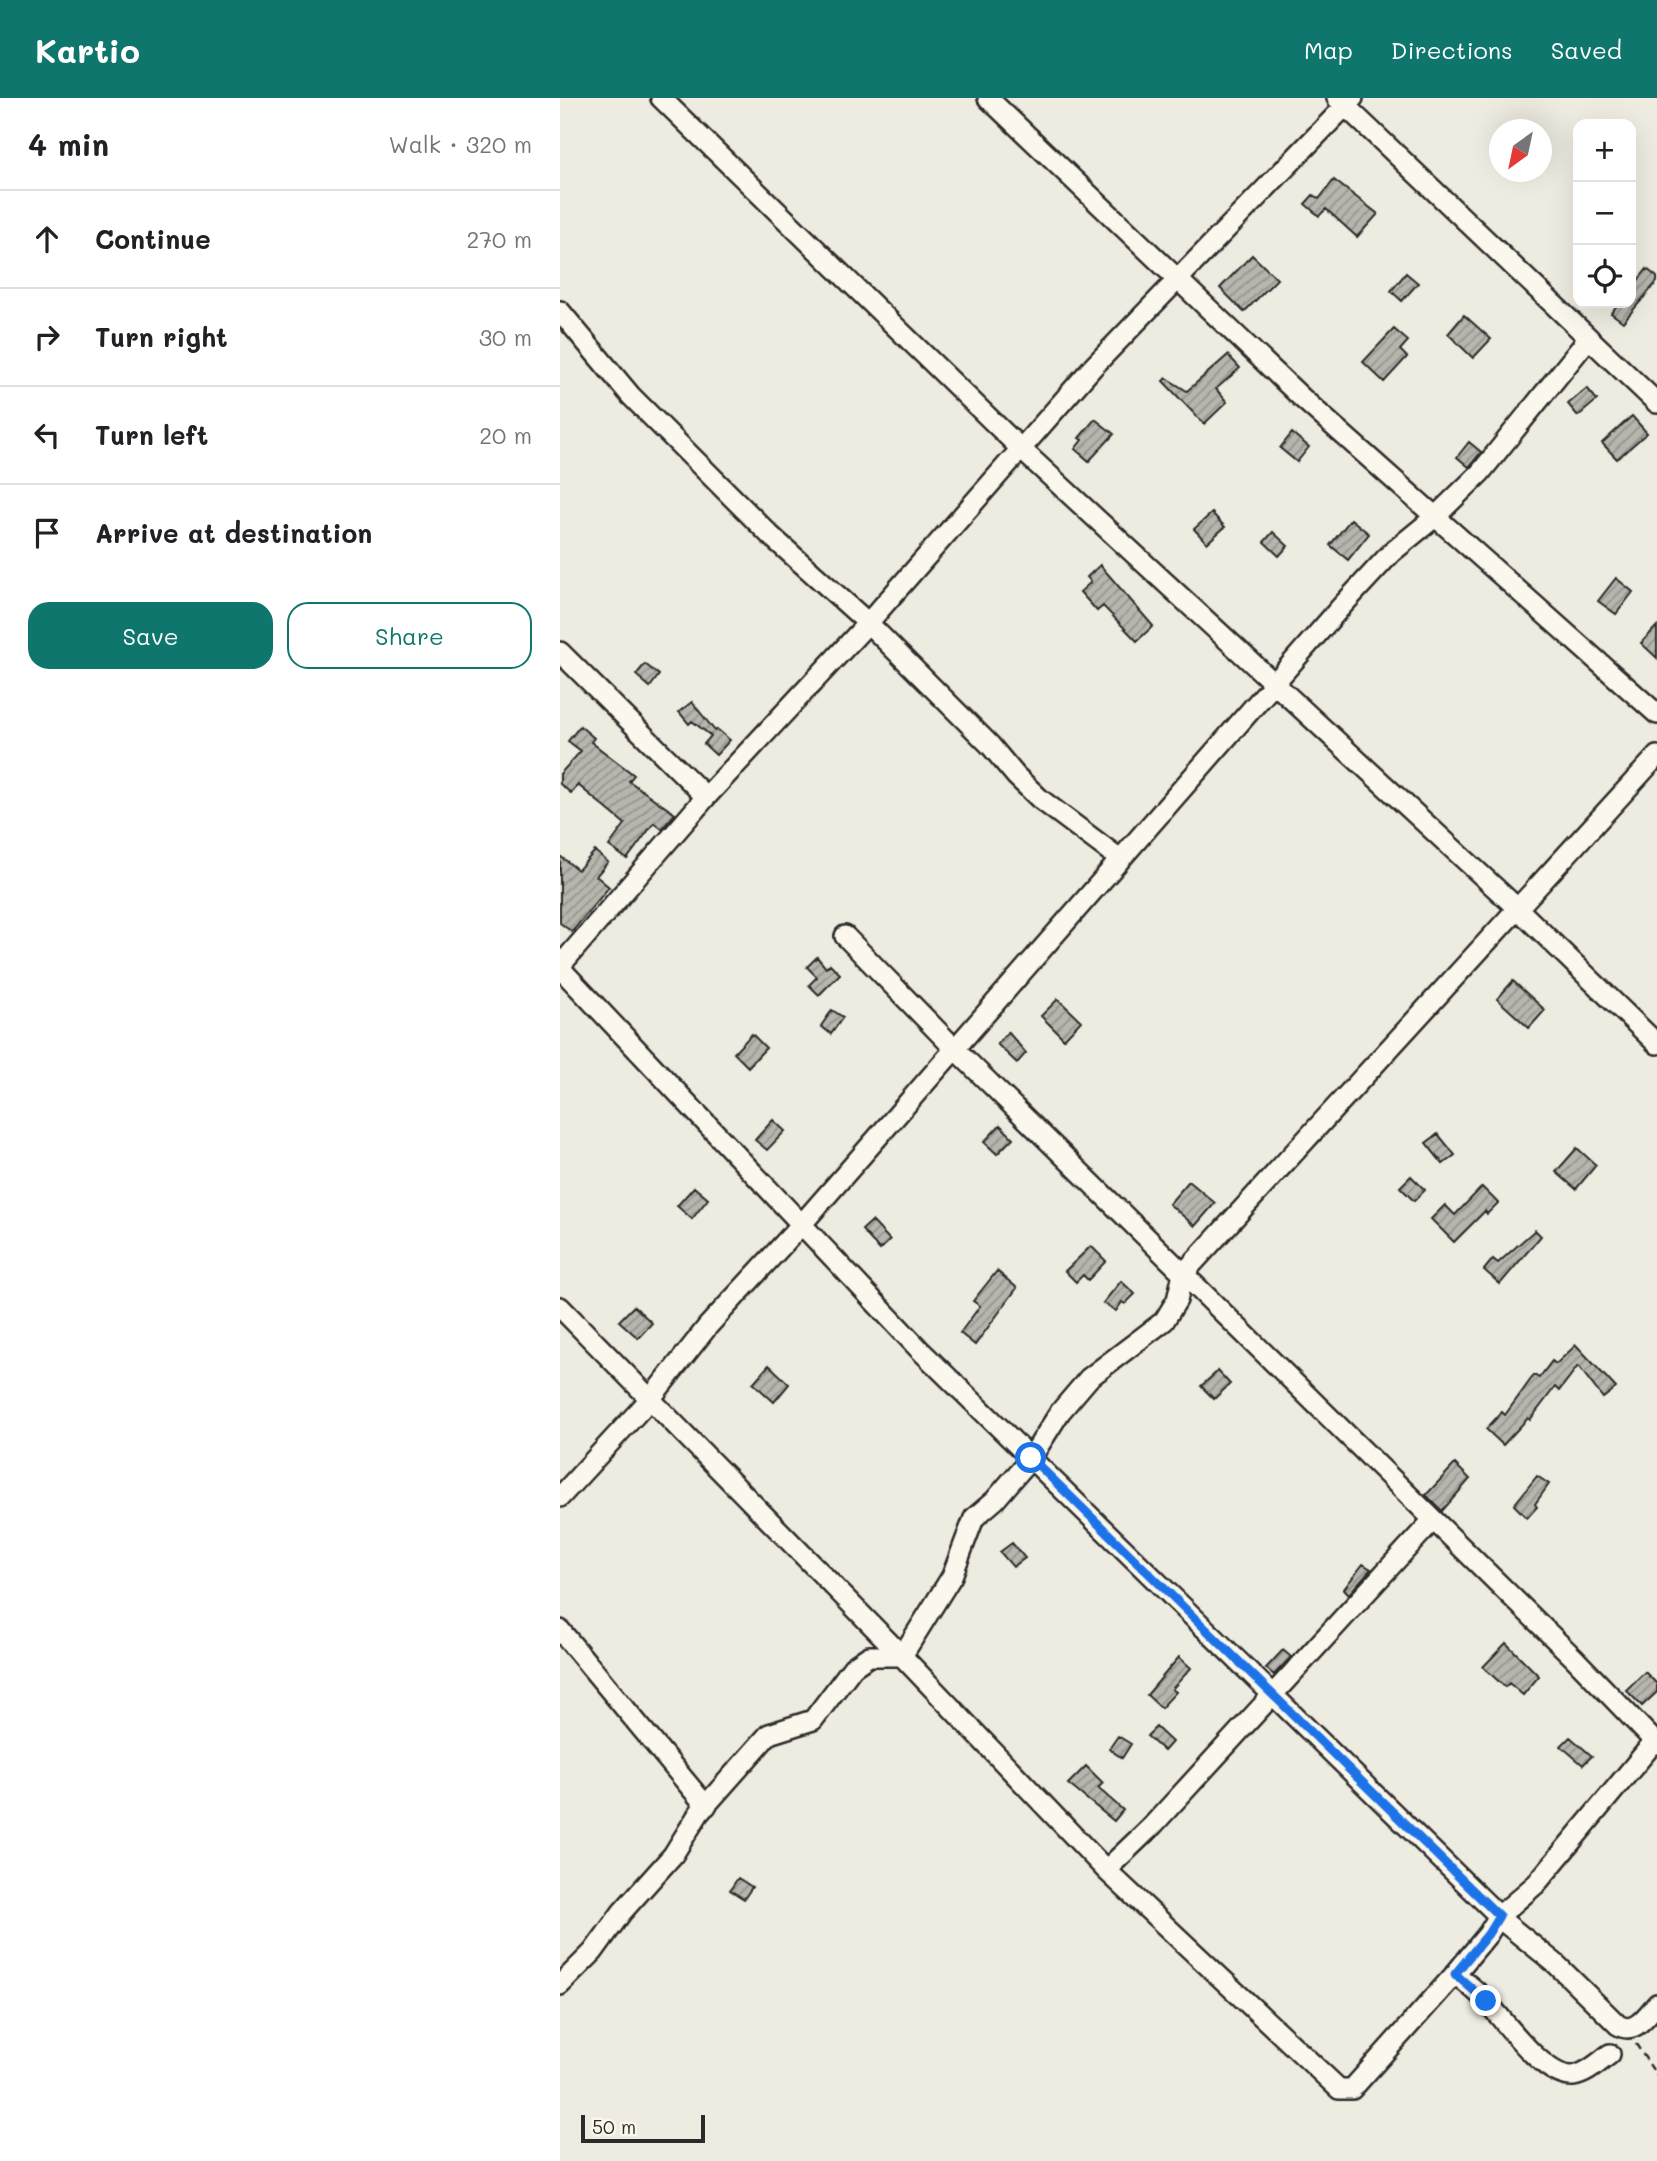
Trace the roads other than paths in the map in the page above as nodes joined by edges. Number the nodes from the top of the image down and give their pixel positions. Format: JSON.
{"nodes":[{"id":1,"x":661,"y":98,"type":"edge"},
{"id":2,"x":988,"y":98,"type":"edge"},
{"id":3,"x":1345,"y":101,"type":"edge"},
{"id":4,"x":1180,"y":282,"type":"junction"},
{"id":5,"x":560,"y":312,"type":"edge"},
{"id":6,"x":1588,"y":339,"type":"junction"},
{"id":7,"x":1657,"y":403,"type":"edge"},
{"id":8,"x":1022,"y":450,"type":"junction"},
{"id":9,"x":1434,"y":517,"type":"junction"},
{"id":10,"x":868,"y":623,"type":"junction"},
{"id":11,"x":560,"y":652,"type":"edge"},
{"id":12,"x":1274,"y":684,"type":"junction"},
{"id":13,"x":1657,"y":713,"type":"edge"},
{"id":14,"x":1657,"y":756,"type":"edge"},
{"id":15,"x":706,"y":797,"type":"junction"},
{"id":16,"x":1120,"y":859,"type":"junction"},
{"id":17,"x":1517,"y":908,"type":"junction"},
{"id":18,"x":845,"y":936,"type":"dead end"},
{"id":19,"x":560,"y":967,"type":"edge"},
{"id":20,"x":1657,"y":1044,"type":"edge"},
{"id":21,"x":954,"y":1048,"type":"junction"},
{"id":22,"x":801,"y":1225,"type":"junction"},
{"id":23,"x":1183,"y":1274,"type":"junction"},
{"id":24,"x":560,"y":1307,"type":"edge"},
{"id":25,"x":651,"y":1398,"type":"junction"},
{"id":26,"x":1031,"y":1458,"type":"junction"},
{"id":27,"x":560,"y":1497,"type":"edge"},
{"id":28,"x":1433,"y":1520,"type":"junction"},
{"id":29,"x":560,"y":1630,"type":"edge"},
{"id":30,"x":902,"y":1656,"type":"junction"},
{"id":31,"x":1271,"y":1693,"type":"junction"},
{"id":32,"x":1656,"y":1743,"type":"edge"},
{"id":33,"x":706,"y":1806,"type":"junction"},
{"id":34,"x":1106,"y":1870,"type":"junction"},
{"id":35,"x":1499,"y":1917,"type":"junction"},
{"id":36,"x":1455,"y":1974,"type":"junction"},
{"id":37,"x":562,"y":1978,"type":"edge"},
{"id":38,"x":1657,"y":2004,"type":"edge"},
{"id":39,"x":1610,"y":2054,"type":"dead end"}],
"edges":[{"from":1,"to":8,"type":"street"},
{"from":2,"to":4,"type":"street"},
{"from":3,"to":4,"type":"street"},
{"from":3,"to":6,"type":"street"},
{"from":4,"to":8,"type":"street"},
{"from":4,"to":9,"type":"street"},
{"from":5,"to":10,"type":"street"},
{"from":6,"to":7,"type":"street"},
{"from":6,"to":9,"type":"street"},
{"from":8,"to":10,"type":"street"},
{"from":8,"to":12,"type":"street"},
{"from":9,"to":12,"type":"street"},
{"from":9,"to":13,"type":"street"},
{"from":10,"to":15,"type":"street"},
{"from":10,"to":16,"type":"street"},
{"from":11,"to":15,"type":"street"},
{"from":12,"to":16,"type":"street"},
{"from":12,"to":17,"type":"street"},
{"from":14,"to":17,"type":"street"},
{"from":15,"to":19,"type":"street"},
{"from":16,"to":21,"type":"street"},
{"from":17,"to":20,"type":"street"},
{"from":17,"to":23,"type":"street"},
{"from":18,"to":21,"type":"street"},
{"from":19,"to":22,"type":"street"},
{"from":21,"to":22,"type":"street"},
{"from":21,"to":23,"type":"street"},
{"from":22,"to":25,"type":"street"},
{"from":22,"to":26,"type":"street"},
{"from":23,"to":26,"type":"street"},
{"from":23,"to":28,"type":"street"},
{"from":24,"to":25,"type":"street"},
{"from":25,"to":27,"type":"street"},
{"from":25,"to":30,"type":"street"},
{"from":26,"to":30,"type":"street"},
{"from":26,"to":31,"type":"street"},
{"from":28,"to":31,"type":"street"},
{"from":28,"to":32,"type":"street"},
{"from":29,"to":33,"type":"street"},
{"from":30,"to":33,"type":"street"},
{"from":30,"to":34,"type":"street"},
{"from":31,"to":34,"type":"street"},
{"from":31,"to":35,"type":"street"},
{"from":32,"to":35,"type":"street"},
{"from":33,"to":37,"type":"street"},
{"from":34,"to":36,"type":"street"},
{"from":35,"to":36,"type":"street"},
{"from":35,"to":38,"type":"street"},
{"from":36,"to":39,"type":"street"}]}
